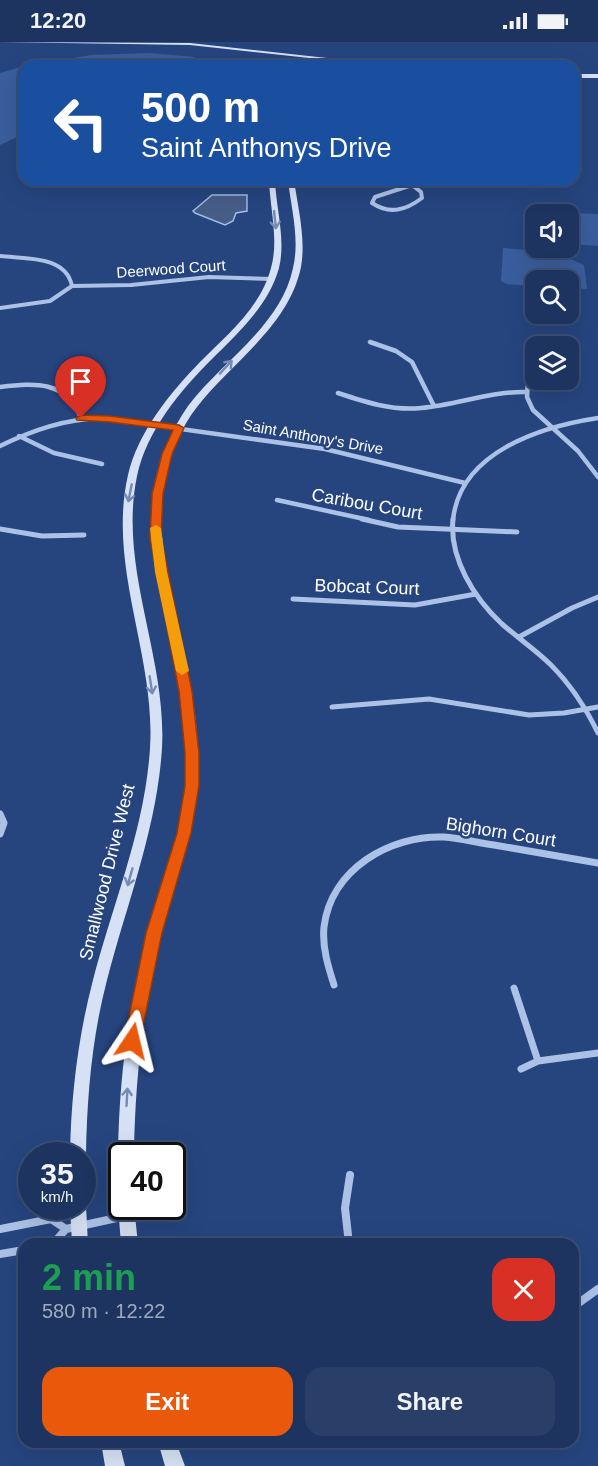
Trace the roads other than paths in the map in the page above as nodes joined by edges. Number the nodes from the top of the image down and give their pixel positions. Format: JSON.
{"nodes":[{"id":1,"x":2,"y":42,"type":"edge"},
{"id":2,"x":0,"y":46,"type":"edge"},
{"id":3,"x":300,"y":60,"type":"edge"},
{"id":4,"x":306,"y":60,"type":"edge"},
{"id":5,"x":580,"y":74,"type":"edge"},
{"id":6,"x":598,"y":74,"type":"edge"},
{"id":7,"x":273,"y":186,"type":"edge"},
{"id":8,"x":292,"y":186,"type":"edge"},
{"id":9,"x":409,"y":186,"type":"edge"},
{"id":10,"x":413,"y":186,"type":"edge"},
{"id":11,"x":0,"y":256,"type":"edge"},
{"id":12,"x":272,"y":279,"type":"junction"},
{"id":13,"x":72,"y":286,"type":"junction"},
{"id":14,"x":0,"y":308,"type":"edge"},
{"id":15,"x":370,"y":342,"type":"dead end"},
{"id":16,"x":0,"y":387,"type":"edge"},
{"id":17,"x":527,"y":392,"type":"joint"},
{"id":18,"x":338,"y":393,"type":"dead end"},
{"id":19,"x":434,"y":406,"type":"junction"},
{"id":20,"x":81,"y":418,"type":"junction"},
{"id":21,"x":598,"y":418,"type":"edge"},
{"id":22,"x":155,"y":424,"type":"junction"},
{"id":23,"x":550,"y":427,"type":"junction"},
{"id":24,"x":179,"y":428,"type":"junction"},
{"id":25,"x":19,"y":436,"type":"junction"},
{"id":26,"x":0,"y":446,"type":"edge"},
{"id":27,"x":102,"y":464,"type":"dead end"},
{"id":28,"x":598,"y":477,"type":"edge"},
{"id":29,"x":465,"y":483,"type":"junction"},
{"id":30,"x":278,"y":500,"type":"dead end"},
{"id":31,"x":0,"y":529,"type":"edge"},
{"id":32,"x":452,"y":530,"type":"junction"},
{"id":33,"x":517,"y":532,"type":"dead end"},
{"id":34,"x":84,"y":535,"type":"dead end"},
{"id":35,"x":476,"y":594,"type":"junction"},
{"id":36,"x":598,"y":597,"type":"edge"},
{"id":37,"x":293,"y":599,"type":"dead end"},
{"id":38,"x":519,"y":637,"type":"junction"},
{"id":39,"x":332,"y":707,"type":"dead end"},
{"id":40,"x":598,"y":707,"type":"edge"},
{"id":41,"x":586,"y":710,"type":"junction"},
{"id":42,"x":598,"y":733,"type":"edge"},
{"id":43,"x":0,"y":814,"type":"edge"},
{"id":44,"x":0,"y":834,"type":"edge"},
{"id":45,"x":598,"y":863,"type":"edge"},
{"id":46,"x":334,"y":985,"type":"dead end"},
{"id":47,"x":514,"y":988,"type":"dead end"},
{"id":48,"x":598,"y":1053,"type":"edge"},
{"id":49,"x":538,"y":1061,"type":"junction"},
{"id":50,"x":521,"y":1069,"type":"dead end"},
{"id":51,"x":79,"y":1142,"type":"edge"},
{"id":52,"x":126,"y":1142,"type":"edge"},
{"id":53,"x":350,"y":1175,"type":"dead end"},
{"id":54,"x":108,"y":1216,"type":"edge"},
{"id":55,"x":74,"y":1220,"type":"edge"},
{"id":56,"x":127,"y":1220,"type":"edge"},
{"id":57,"x":72,"y":1227,"type":"junction"},
{"id":58,"x":0,"y":1229,"type":"edge"},
{"id":59,"x":60,"y":1238,"type":"edge"},
{"id":60,"x":77,"y":1238,"type":"edge"},
{"id":61,"x":129,"y":1238,"type":"edge"},
{"id":62,"x":348,"y":1238,"type":"edge"},
{"id":63,"x":18,"y":1251,"type":"edge"},
{"id":64,"x":0,"y":1254,"type":"edge"},
{"id":65,"x":598,"y":1289,"type":"edge"},
{"id":66,"x":579,"y":1303,"type":"edge"},
{"id":67,"x":111,"y":1448,"type":"edge"},
{"id":68,"x":169,"y":1448,"type":"edge"},
{"id":69,"x":115,"y":1466,"type":"edge"},
{"id":70,"x":175,"y":1466,"type":"edge"}],
"edges":[{"from":1,"to":4,"type":"street"},
{"from":2,"to":3,"type":"street"},
{"from":5,"to":6,"type":"street"},
{"from":7,"to":12,"type":"street","name":"Smallwood Drive West","one_way":true},
{"from":24,"to":8,"type":"street","one_way":true},
{"from":9,"to":10,"type":"street"},
{"from":11,"to":13,"type":"street"},
{"from":12,"to":13,"type":"street","name":"Deerwood Court"},
{"from":12,"to":22,"type":"street","name":"Smallwood Drive West"},
{"from":13,"to":14,"type":"street"},
{"from":15,"to":19,"type":"street"},
{"from":16,"to":20,"type":"street"},
{"from":17,"to":19,"type":"street"},
{"from":17,"to":23,"type":"street"},
{"from":18,"to":19,"type":"street"},
{"from":20,"to":22,"type":"street","name":"Saint Anthony's Drive"},
{"from":20,"to":25,"type":"street","name":"Saint Anthony's Drive"},
{"from":21,"to":23,"type":"street"},
{"from":22,"to":24,"type":"street","name":"Saint Anthony's Drive"},
{"from":22,"to":51,"type":"street","name":"Smallwood Drive West","one_way":true},
{"from":23,"to":28,"type":"street"},
{"from":23,"to":29,"type":"street"},
{"from":24,"to":29,"type":"street","name":"Saint Anthony's Drive"},
{"from":52,"to":24,"type":"street","one_way":true},
{"from":25,"to":26,"type":"street","name":"Saint Anthony's Drive"},
{"from":25,"to":27,"type":"street"},
{"from":29,"to":32,"type":"street"},
{"from":30,"to":32,"type":"street","name":"Caribou Court"},
{"from":31,"to":34,"type":"street"},
{"from":32,"to":33,"type":"street","name":"Caribou Court"},
{"from":32,"to":35,"type":"street"},
{"from":35,"to":37,"type":"street","name":"Bobcat Court"},
{"from":35,"to":38,"type":"street"},
{"from":36,"to":38,"type":"street"},
{"from":38,"to":41,"type":"street"},
{"from":39,"to":41,"type":"street"},
{"from":40,"to":41,"type":"street"},
{"from":41,"to":42,"type":"street"},
{"from":43,"to":44,"type":"street"},
{"from":45,"to":46,"type":"street","name":"Bighorn Court"},
{"from":47,"to":49,"type":"street"},
{"from":48,"to":49,"type":"street"},
{"from":49,"to":50,"type":"street"},
{"from":53,"to":62,"type":"street"},
{"from":54,"to":57,"type":"street"},
{"from":55,"to":57,"type":"street"},
{"from":56,"to":61,"type":"street"},
{"from":57,"to":58,"type":"street"},
{"from":57,"to":59,"type":"street"},
{"from":57,"to":60,"type":"street"},
{"from":63,"to":64,"type":"street"},
{"from":65,"to":66,"type":"street"},
{"from":67,"to":69,"type":"street"},
{"from":68,"to":70,"type":"street"}]}
